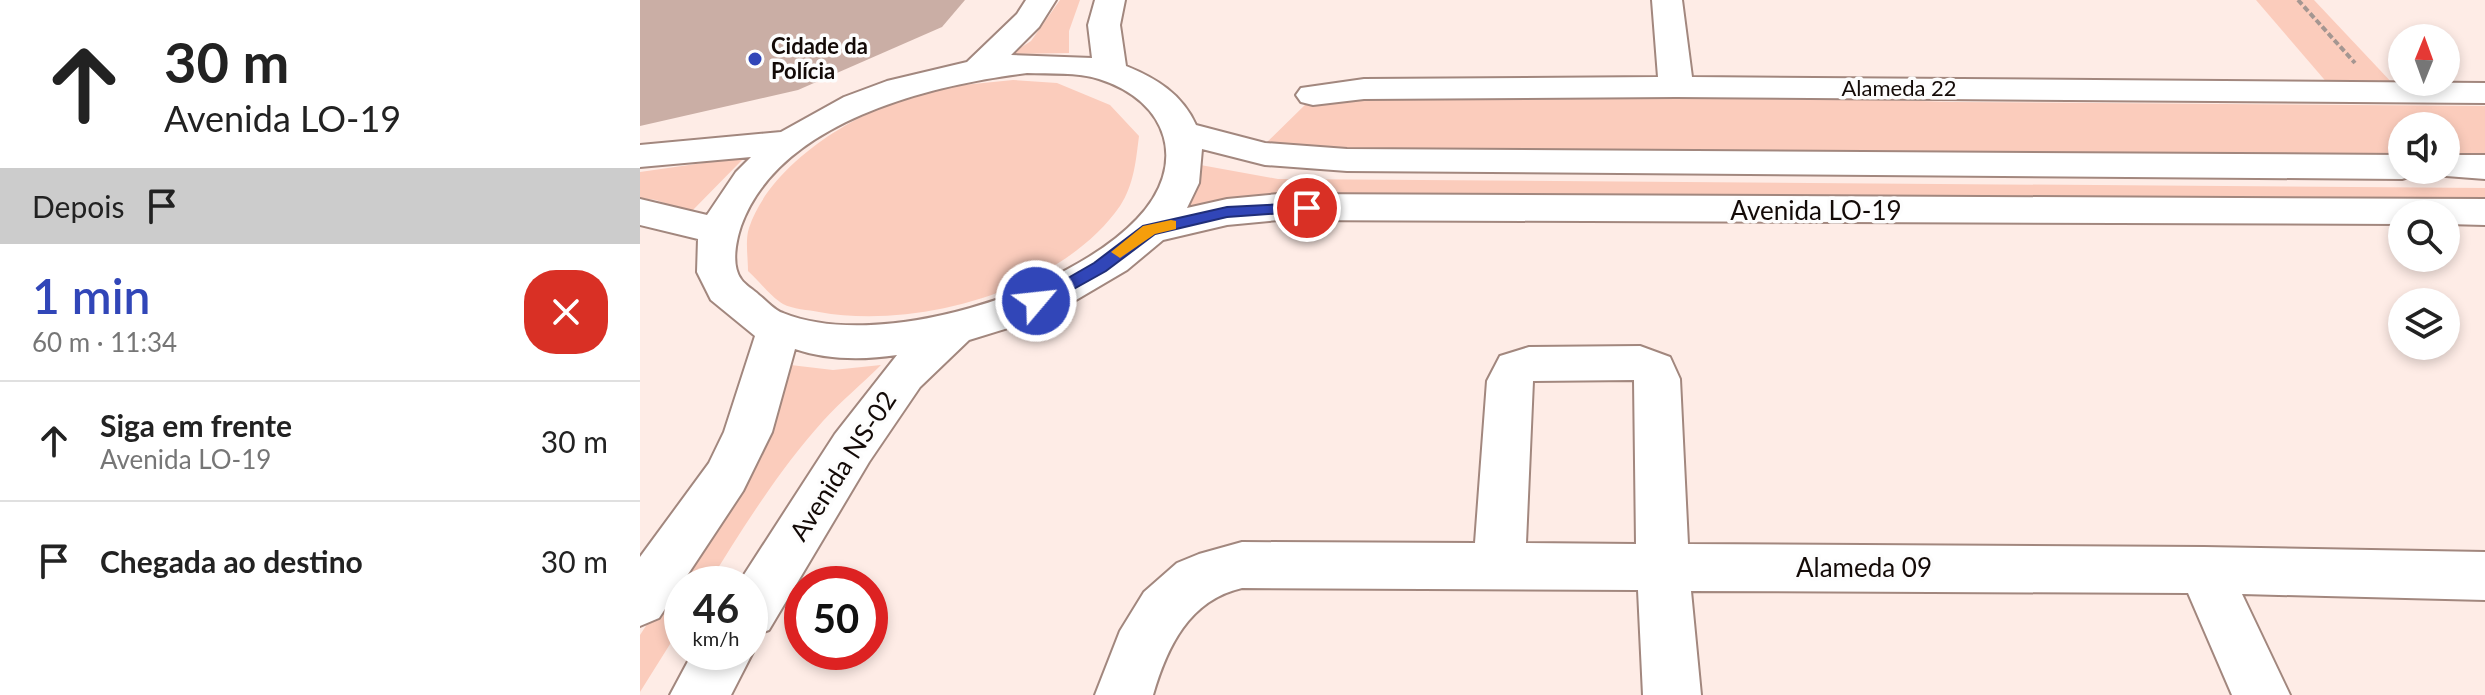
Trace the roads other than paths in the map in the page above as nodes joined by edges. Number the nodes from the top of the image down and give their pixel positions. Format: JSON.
{"nodes":[{"id":1,"x":1041,"y":0,"type":"edge"},
{"id":2,"x":1110,"y":0,"type":"edge"},
{"id":3,"x":1667,"y":0,"type":"edge"},
{"id":4,"x":980,"y":67,"type":"junction"},
{"id":5,"x":1110,"y":72,"type":"junction"},
{"id":6,"x":1676,"y":87,"type":"junction"},
{"id":7,"x":2485,"y":93,"type":"edge"},
{"id":8,"x":1313,"y":95,"type":"dead end"},
{"id":9,"x":1184,"y":133,"type":"junction"},
{"id":10,"x":791,"y":142,"type":"junction"},
{"id":11,"x":640,"y":156,"type":"edge"},
{"id":12,"x":2388,"y":167,"type":"edge"},
{"id":13,"x":2460,"y":167,"type":"edge"},
{"id":14,"x":2485,"y":167,"type":"edge"},
{"id":15,"x":640,"y":212,"type":"edge"},
{"id":16,"x":2485,"y":212,"type":"edge"},
{"id":17,"x":1149,"y":230,"type":"junction"},
{"id":18,"x":718,"y":231,"type":"junction"},
{"id":19,"x":779,"y":329,"type":"junction"},
{"id":20,"x":952,"y":332,"type":"junction"},
{"id":21,"x":1499,"y":566,"type":"junction"},
{"id":22,"x":1663,"y":567,"type":"junction"},
{"id":23,"x":2204,"y":570,"type":"junction"},
{"id":24,"x":2485,"y":576,"type":"edge"},
{"id":25,"x":768,"y":583,"type":"edge"},
{"id":26,"x":640,"y":601,"type":"edge"},
{"id":27,"x":714,"y":670,"type":"edge"},
{"id":28,"x":699,"y":695,"type":"edge"},
{"id":29,"x":1124,"y":695,"type":"edge"},
{"id":30,"x":1672,"y":695,"type":"edge"},
{"id":31,"x":2261,"y":695,"type":"edge"}],
"edges":[{"from":1,"to":4,"type":"main road"},
{"from":2,"to":5,"type":"main road"},
{"from":3,"to":6,"type":"main road"},
{"from":4,"to":5,"type":"main road"},
{"from":4,"to":10,"type":"main road"},
{"from":5,"to":9,"type":"main road"},
{"from":6,"to":7,"type":"main road","name":"Alameda 22"},
{"from":6,"to":8,"type":"main road","name":"Alameda 22"},
{"from":9,"to":12,"type":"main road","name":"Avenida LO-19"},
{"from":9,"to":17,"type":"main road"},
{"from":10,"to":11,"type":"main road"},
{"from":10,"to":18,"type":"main road"},
{"from":13,"to":14,"type":"main road"},
{"from":15,"to":18,"type":"main road"},
{"from":16,"to":17,"type":"main road","name":"Avenida LO-19"},
{"from":17,"to":20,"type":"main road"},
{"from":18,"to":19,"type":"main road"},
{"from":19,"to":20,"type":"main road"},
{"from":19,"to":26,"type":"main road"},
{"from":20,"to":25,"type":"main road","name":"Avenida NS-02"},
{"from":21,"to":22,"type":"main road","name":"Alameda 09"},
{"from":21,"to":22,"type":"main road"},
{"from":21,"to":29,"type":"main road","name":"Alameda 09"},
{"from":22,"to":23,"type":"main road","name":"Alameda 09"},
{"from":22,"to":30,"type":"main road"},
{"from":23,"to":24,"type":"main road","name":"Alameda 09"},
{"from":23,"to":31,"type":"main road"},
{"from":27,"to":28,"type":"main road"}]}
